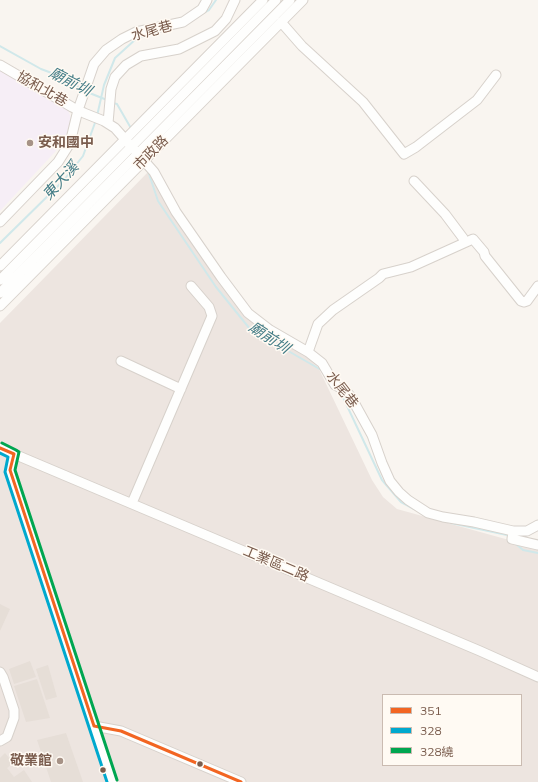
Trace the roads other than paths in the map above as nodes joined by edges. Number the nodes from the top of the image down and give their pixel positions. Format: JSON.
{"nodes":[{"id":1,"x":207,"y":0,"type":"edge"},
{"id":2,"x":235,"y":0,"type":"edge"},
{"id":3,"x":263,"y":0,"type":"edge"},
{"id":4,"x":276,"y":0,"type":"edge"},
{"id":5,"x":290,"y":0,"type":"edge"},
{"id":6,"x":303,"y":0,"type":"edge"},
{"id":7,"x":281,"y":22,"type":"junction"},
{"id":8,"x":0,"y":65,"type":"edge"},
{"id":9,"x":496,"y":75,"type":"dead end"},
{"id":10,"x":81,"y":112,"type":"junction"},
{"id":11,"x":106,"y":122,"type":"junction"},
{"id":12,"x":131,"y":147,"type":"junction"},
{"id":13,"x":147,"y":164,"type":"junction"},
{"id":14,"x":414,"y":180,"type":"dead end"},
{"id":15,"x":0,"y":222,"type":"edge"},
{"id":16,"x":465,"y":242,"type":"junction"},
{"id":17,"x":3,"y":264,"type":"edge"},
{"id":18,"x":0,"y":280,"type":"edge"},
{"id":19,"x":23,"y":282,"type":"junction"},
{"id":20,"x":192,"y":286,"type":"dead end"},
{"id":21,"x":538,"y":286,"type":"edge"},
{"id":22,"x":0,"y":293,"type":"edge"},
{"id":23,"x":0,"y":306,"type":"edge"},
{"id":24,"x":308,"y":352,"type":"junction"},
{"id":25,"x":121,"y":361,"type":"dead end"},
{"id":26,"x":181,"y":389,"type":"junction"},
{"id":27,"x":0,"y":448,"type":"edge"},
{"id":28,"x":14,"y":454,"type":"junction"},
{"id":29,"x":132,"y":504,"type":"junction"},
{"id":30,"x":538,"y":525,"type":"edge"},
{"id":31,"x":513,"y":531,"type":"junction"},
{"id":32,"x":538,"y":545,"type":"edge"},
{"id":33,"x":0,"y":672,"type":"edge"},
{"id":34,"x":538,"y":677,"type":"edge"},
{"id":35,"x":94,"y":726,"type":"junction"},
{"id":36,"x":0,"y":741,"type":"edge"},
{"id":37,"x":112,"y":782,"type":"edge"},
{"id":38,"x":240,"y":782,"type":"edge"}],
"edges":[{"from":1,"to":10,"type":"street","name":"水尾巷"},
{"from":2,"to":11,"type":"street","name":"水尾巷"},
{"from":3,"to":12,"type":"street","name":"市政路"},
{"from":4,"to":12,"type":"street","name":"市政路"},
{"from":5,"to":12,"type":"street","name":"市政路"},
{"from":6,"to":7,"type":"street","name":"市政路"},
{"from":7,"to":9,"type":"street"},
{"from":7,"to":13,"type":"street","name":"市政路"},
{"from":8,"to":10,"type":"street","name":"協和北巷"},
{"from":10,"to":11,"type":"street","name":"協和北巷"},
{"from":10,"to":15,"type":"street","name":"水尾巷"},
{"from":11,"to":12,"type":"street","name":"水尾巷"},
{"from":12,"to":13,"type":"street","name":"水尾巷"},
{"from":12,"to":17,"type":"street","name":"市政路"},
{"from":12,"to":19,"type":"street","name":"市政路"},
{"from":13,"to":19,"type":"street","name":"市政路"},
{"from":13,"to":24,"type":"street","name":"水尾巷"},
{"from":14,"to":16,"type":"street"},
{"from":16,"to":21,"type":"street"},
{"from":16,"to":24,"type":"street"},
{"from":17,"to":18,"type":"street","name":"市政路"},
{"from":17,"to":19,"type":"street"},
{"from":19,"to":22,"type":"street","name":"市政路"},
{"from":19,"to":23,"type":"street","name":"市政路"},
{"from":20,"to":26,"type":"street"},
{"from":24,"to":31,"type":"street","name":"水尾巷"},
{"from":25,"to":26,"type":"street"},
{"from":26,"to":29,"type":"street"},
{"from":27,"to":28,"type":"street","name":"工業區二路"},
{"from":28,"to":29,"type":"street","name":"工業區二路"},
{"from":28,"to":35,"type":"street"},
{"from":29,"to":34,"type":"street","name":"工業區二路"},
{"from":30,"to":31,"type":"street"},
{"from":31,"to":32,"type":"street"},
{"from":33,"to":36,"type":"street"},
{"from":35,"to":37,"type":"street"},
{"from":35,"to":38,"type":"street"}]}
